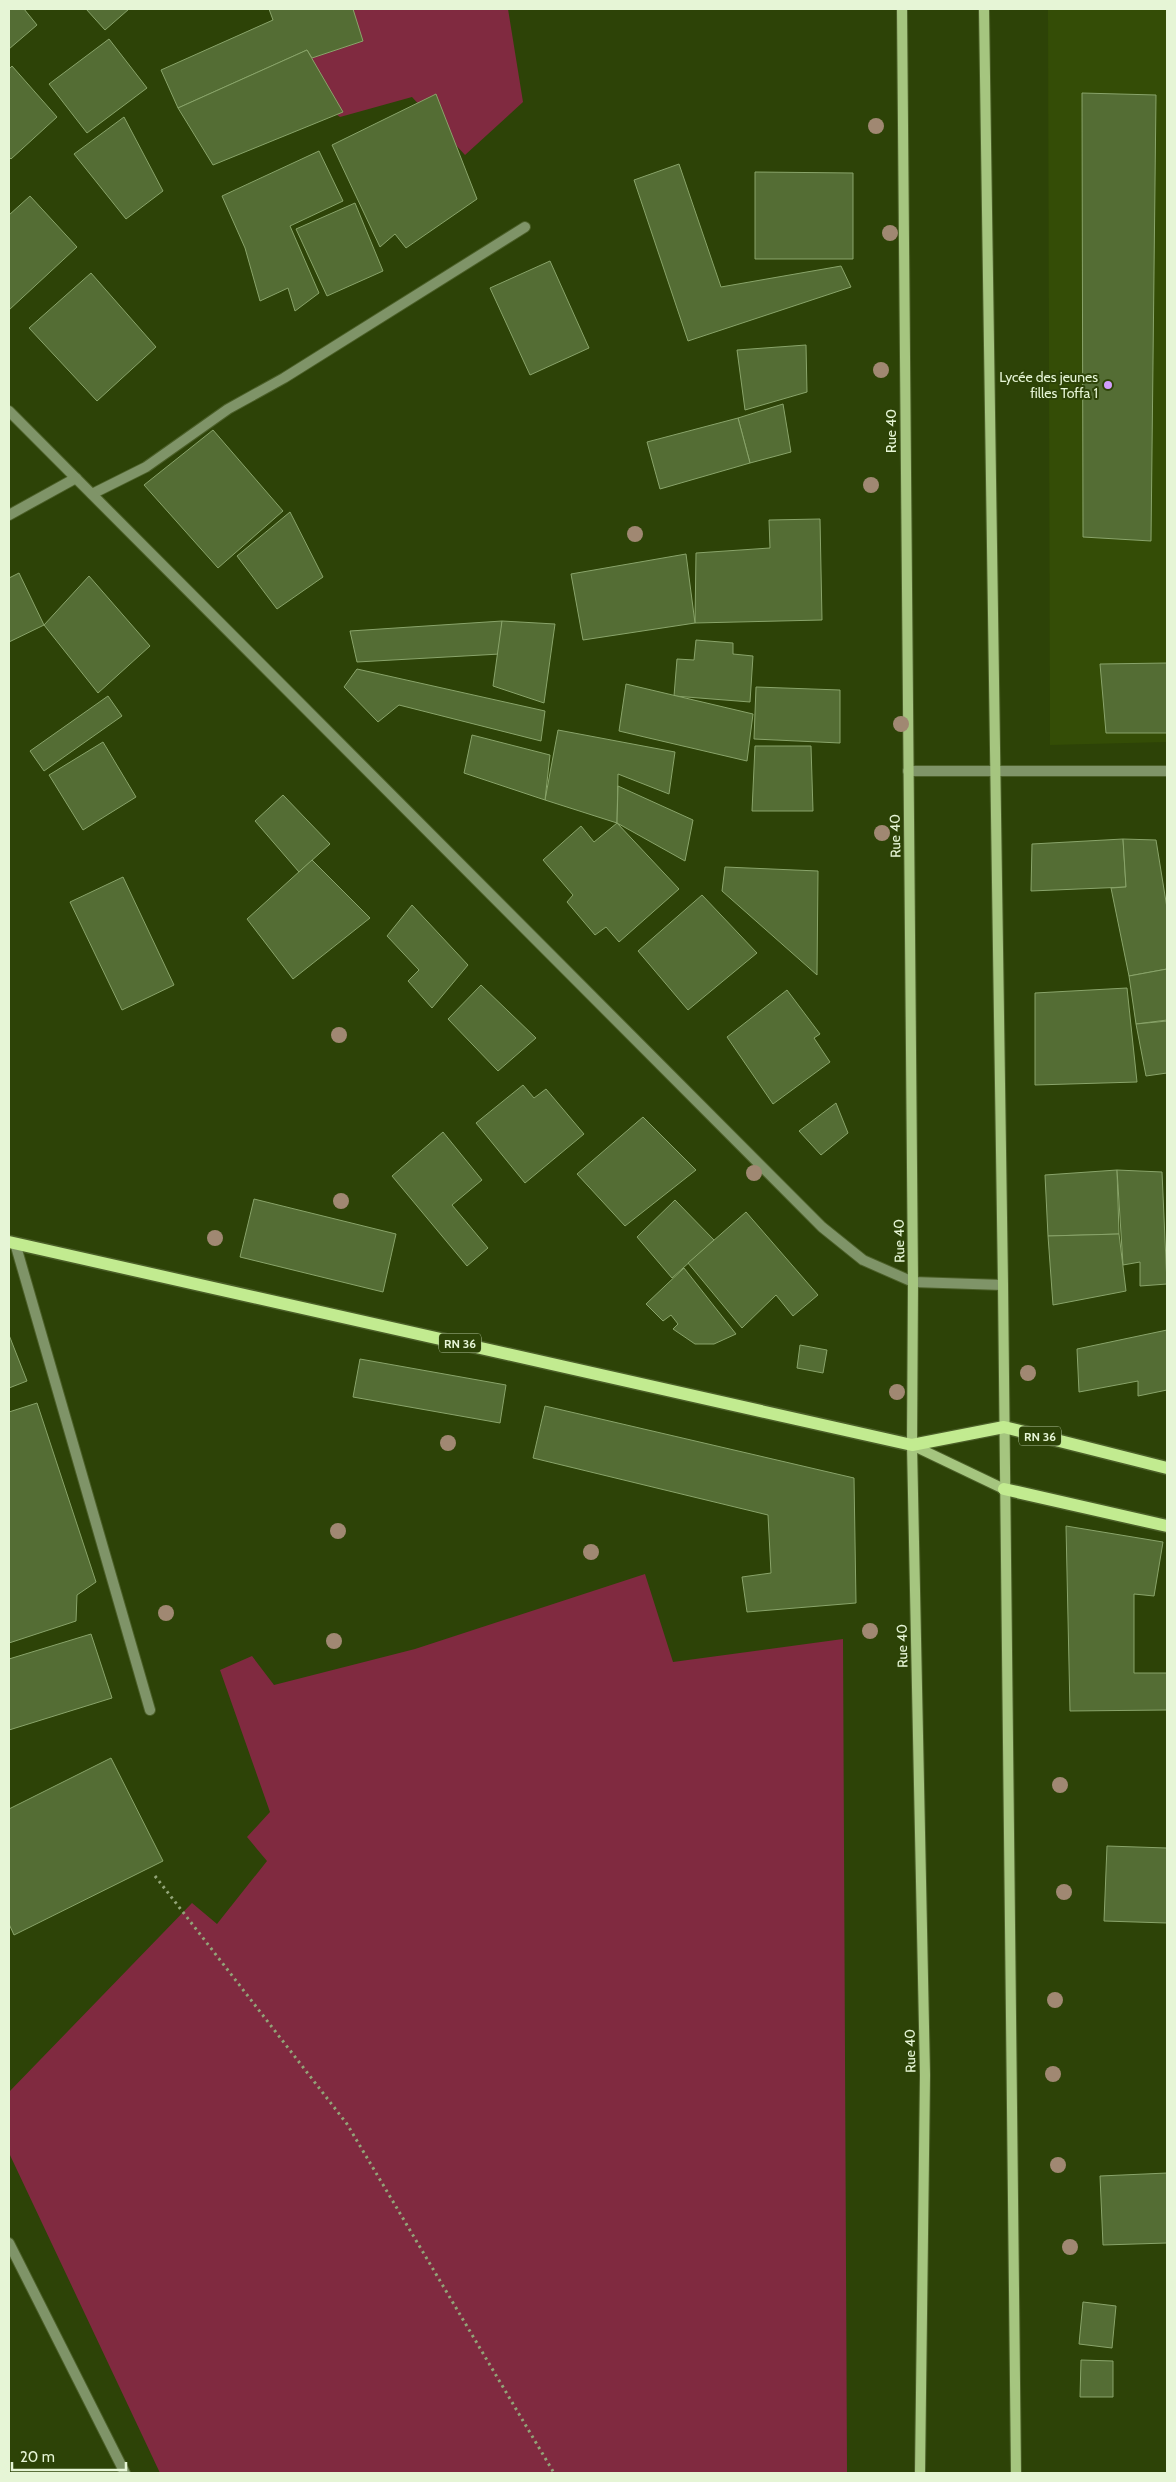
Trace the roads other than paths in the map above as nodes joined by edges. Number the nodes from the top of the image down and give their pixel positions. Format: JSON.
{"nodes":[{"id":1,"x":902,"y":9,"type":"edge"},
{"id":2,"x":984,"y":9,"type":"edge"},
{"id":3,"x":525,"y":227,"type":"dead end"},
{"id":4,"x":9,"y":411,"type":"edge"},
{"id":5,"x":76,"y":478,"type":"junction"},
{"id":6,"x":92,"y":494,"type":"junction"},
{"id":7,"x":9,"y":515,"type":"edge"},
{"id":8,"x":908,"y":771,"type":"junction"},
{"id":9,"x":995,"y":771,"type":"junction"},
{"id":10,"x":1167,"y":771,"type":"edge"},
{"id":11,"x":12,"y":1242,"type":"edge"},
{"id":12,"x":913,"y":1282,"type":"junction"},
{"id":13,"x":1003,"y":1285,"type":"junction"},
{"id":14,"x":1004,"y":1427,"type":"junction"},
{"id":15,"x":912,"y":1445,"type":"junction"},
{"id":16,"x":1167,"y":1468,"type":"edge"},
{"id":17,"x":1004,"y":1489,"type":"junction"},
{"id":18,"x":1167,"y":1526,"type":"edge"},
{"id":19,"x":150,"y":1710,"type":"dead end"},
{"id":20,"x":10,"y":2247,"type":"edge"},
{"id":21,"x":125,"y":2473,"type":"edge"},
{"id":22,"x":920,"y":2473,"type":"edge"},
{"id":23,"x":1016,"y":2473,"type":"edge"}],
"edges":[{"from":1,"to":8,"type":"main road","name":"Rue 40"},
{"from":2,"to":9,"type":"main road","number":"RN 36"},
{"from":3,"to":6,"type":"street"},
{"from":4,"to":5,"type":"street"},
{"from":5,"to":6,"type":"street"},
{"from":5,"to":7,"type":"street"},
{"from":6,"to":12,"type":"street"},
{"from":8,"to":9,"type":"street"},
{"from":8,"to":12,"type":"main road","name":"Rue 40"},
{"from":9,"to":10,"type":"street"},
{"from":9,"to":13,"type":"main road","number":"RN 36"},
{"from":11,"to":15,"type":"main road","number":"RN 36"},
{"from":11,"to":19,"type":"street"},
{"from":12,"to":13,"type":"street"},
{"from":12,"to":15,"type":"main road","name":"Rue 40"},
{"from":13,"to":14,"type":"main road","number":"RN 36"},
{"from":14,"to":15,"type":"main road","number":"RN 36"},
{"from":14,"to":16,"type":"main road","number":"RN 36"},
{"from":14,"to":17,"type":"main road","number":"RN 36"},
{"from":15,"to":17,"type":"main road","number":"RN 36"},
{"from":15,"to":22,"type":"main road","name":"Rue 40"},
{"from":17,"to":18,"type":"main road","number":"RN 36"},
{"from":17,"to":23,"type":"main road"},
{"from":20,"to":21,"type":"street"}]}
